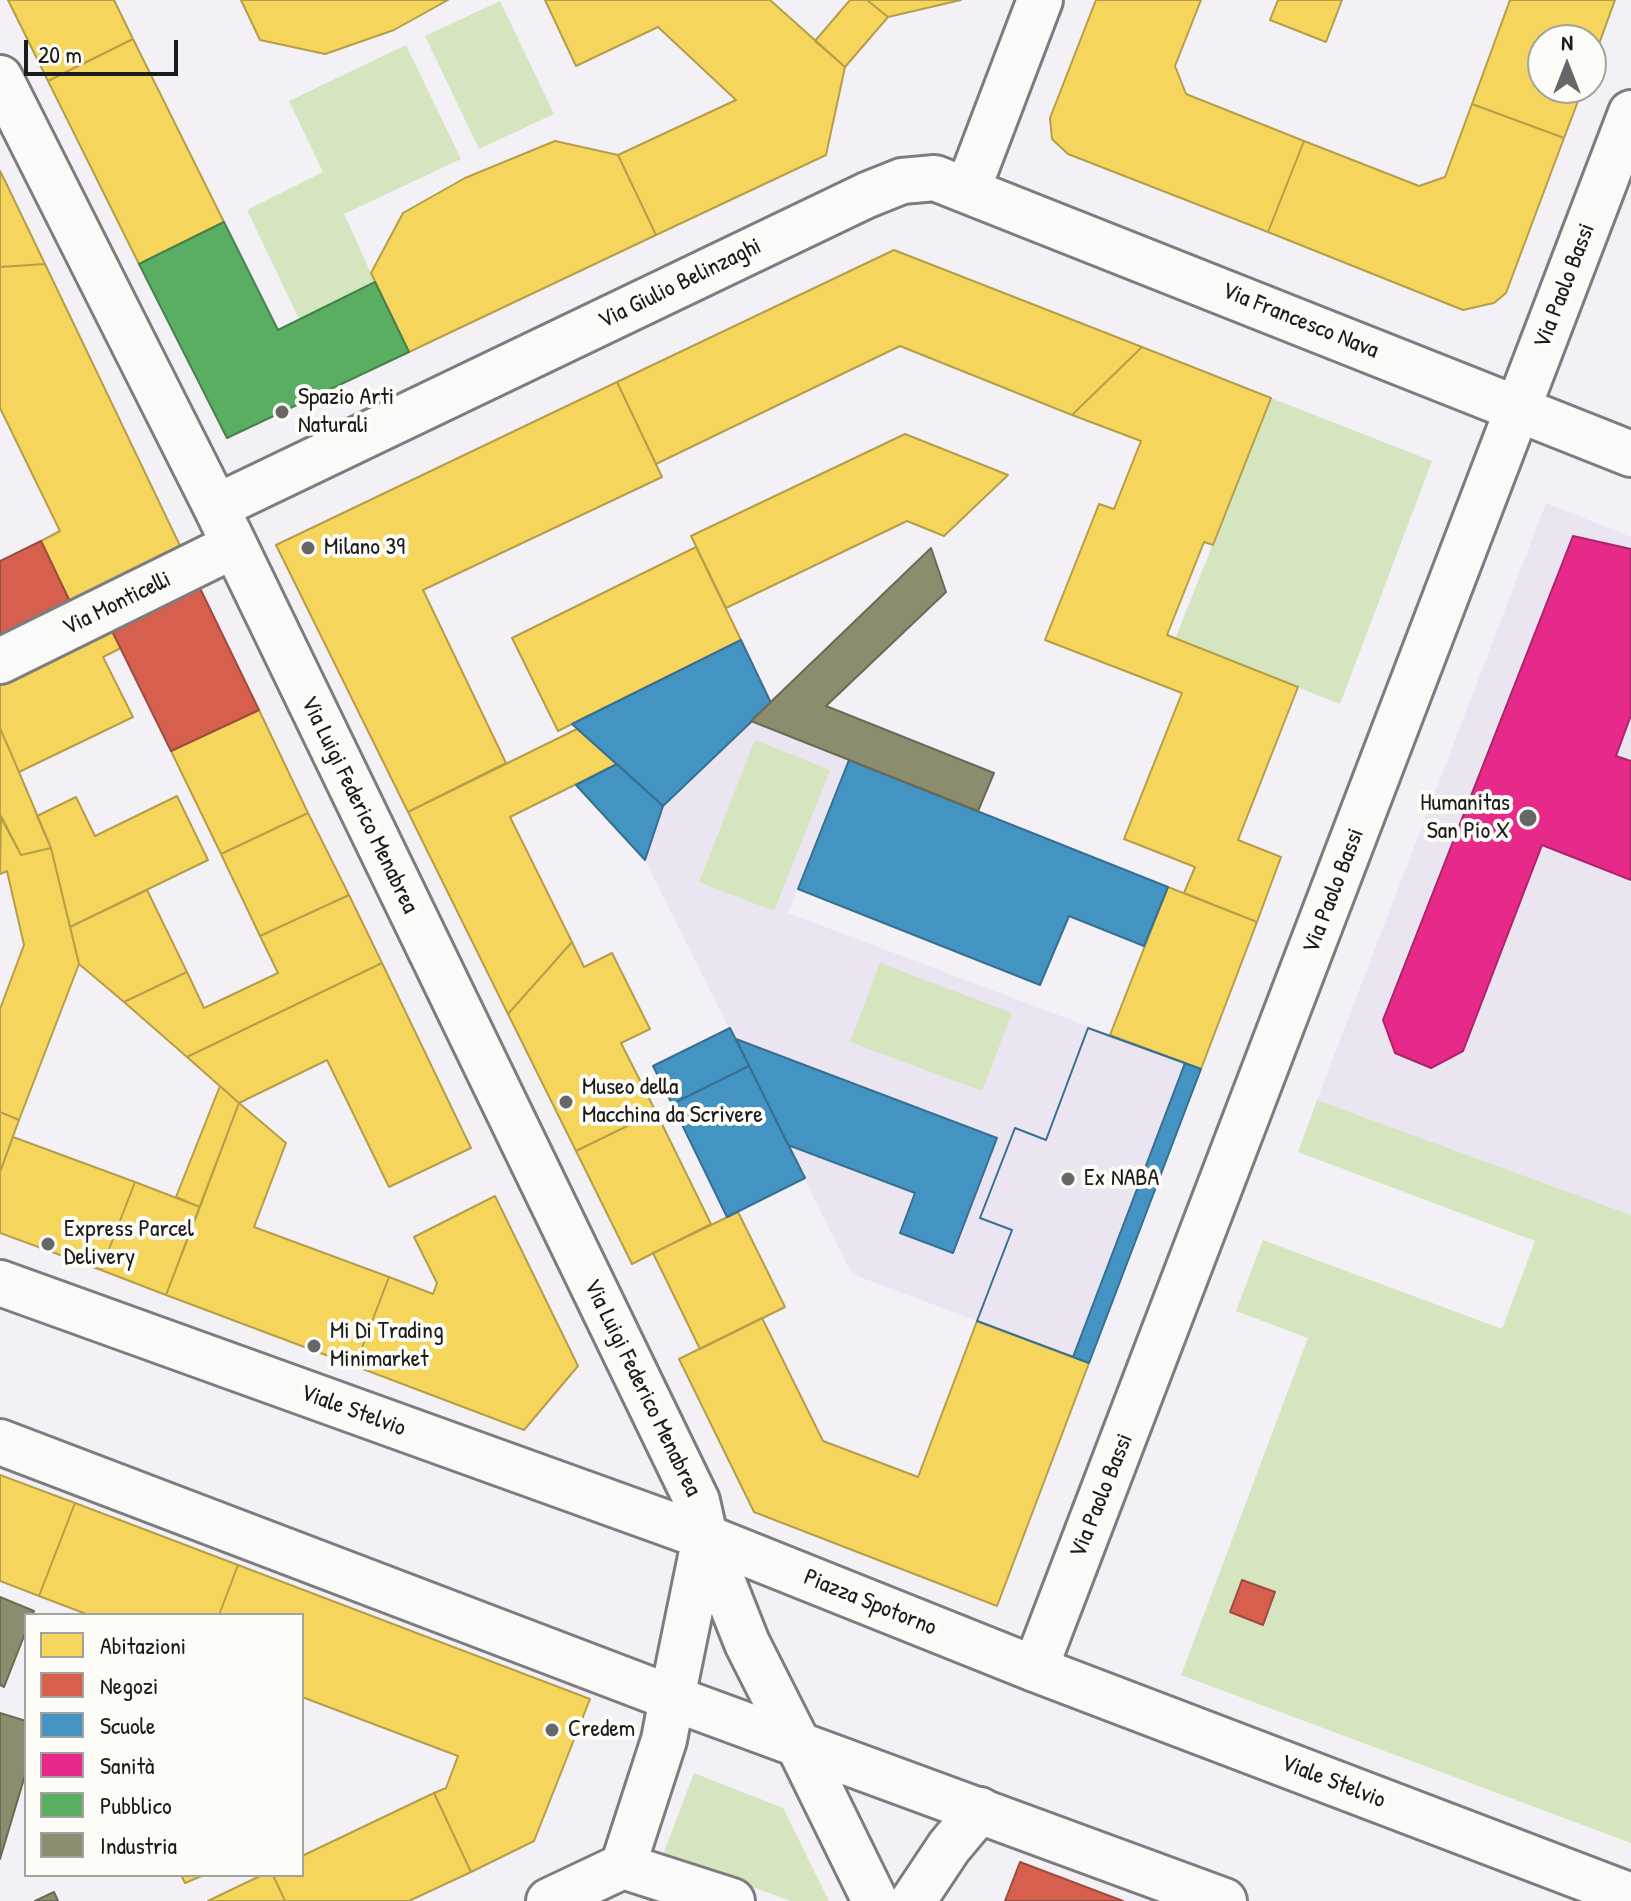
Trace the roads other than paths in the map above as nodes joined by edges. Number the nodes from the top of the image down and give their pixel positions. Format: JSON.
{"nodes":[{"id":1,"x":1040,"y":0,"type":"edge"},
{"id":2,"x":0,"y":78,"type":"edge"},
{"id":3,"x":1631,"y":113,"type":"edge"},
{"id":4,"x":968,"y":189,"type":"junction"},
{"id":5,"x":1518,"y":408,"type":"junction"},
{"id":6,"x":1631,"y":454,"type":"edge"},
{"id":7,"x":225,"y":527,"type":"junction"},
{"id":8,"x":0,"y":661,"type":"edge"},
{"id":9,"x":0,"y":1283,"type":"edge"},
{"id":10,"x":0,"y":1442,"type":"edge"},
{"id":11,"x":705,"y":1537,"type":"junction"},
{"id":12,"x":1035,"y":1669,"type":"junction"},
{"id":13,"x":672,"y":1698,"type":"junction"},
{"id":14,"x":798,"y":1744,"type":"junction"},
{"id":15,"x":980,"y":1810,"type":"junction"},
{"id":16,"x":623,"y":1866,"type":"junction"},
{"id":17,"x":1631,"y":1896,"type":"edge"},
{"id":18,"x":549,"y":1901,"type":"edge"},
{"id":19,"x":732,"y":1901,"type":"edge"},
{"id":20,"x":875,"y":1901,"type":"edge"},
{"id":21,"x":913,"y":1901,"type":"edge"},
{"id":22,"x":1224,"y":1901,"type":"edge"}],
"edges":[{"from":1,"to":4,"type":"street"},
{"from":2,"to":7,"type":"street","name":"Via Luigi Federico Menabrea"},
{"from":3,"to":5,"type":"street","name":"Via Paolo Bassi"},
{"from":4,"to":5,"type":"street","name":"Via Francesco Nava"},
{"from":4,"to":7,"type":"street","name":"Via Giulio Belinzaghi"},
{"from":5,"to":6,"type":"street","name":"Via Francesco Nava"},
{"from":5,"to":12,"type":"street","name":"Via Paolo Bassi"},
{"from":7,"to":8,"type":"street","name":"Via Monticelli"},
{"from":7,"to":11,"type":"street","name":"Via Luigi Federico Menabrea"},
{"from":9,"to":11,"type":"street","name":"Viale Stelvio"},
{"from":10,"to":13,"type":"street"},
{"from":11,"to":12,"type":"street","name":"Piazza Spotorno"},
{"from":11,"to":13,"type":"street"},
{"from":11,"to":14,"type":"street"},
{"from":12,"to":17,"type":"street","name":"Viale Stelvio"},
{"from":13,"to":14,"type":"street"},
{"from":13,"to":16,"type":"street"},
{"from":14,"to":15,"type":"street"},
{"from":14,"to":20,"type":"street"},
{"from":15,"to":21,"type":"street"},
{"from":15,"to":22,"type":"street"},
{"from":16,"to":18,"type":"street"},
{"from":16,"to":19,"type":"street"}]}
